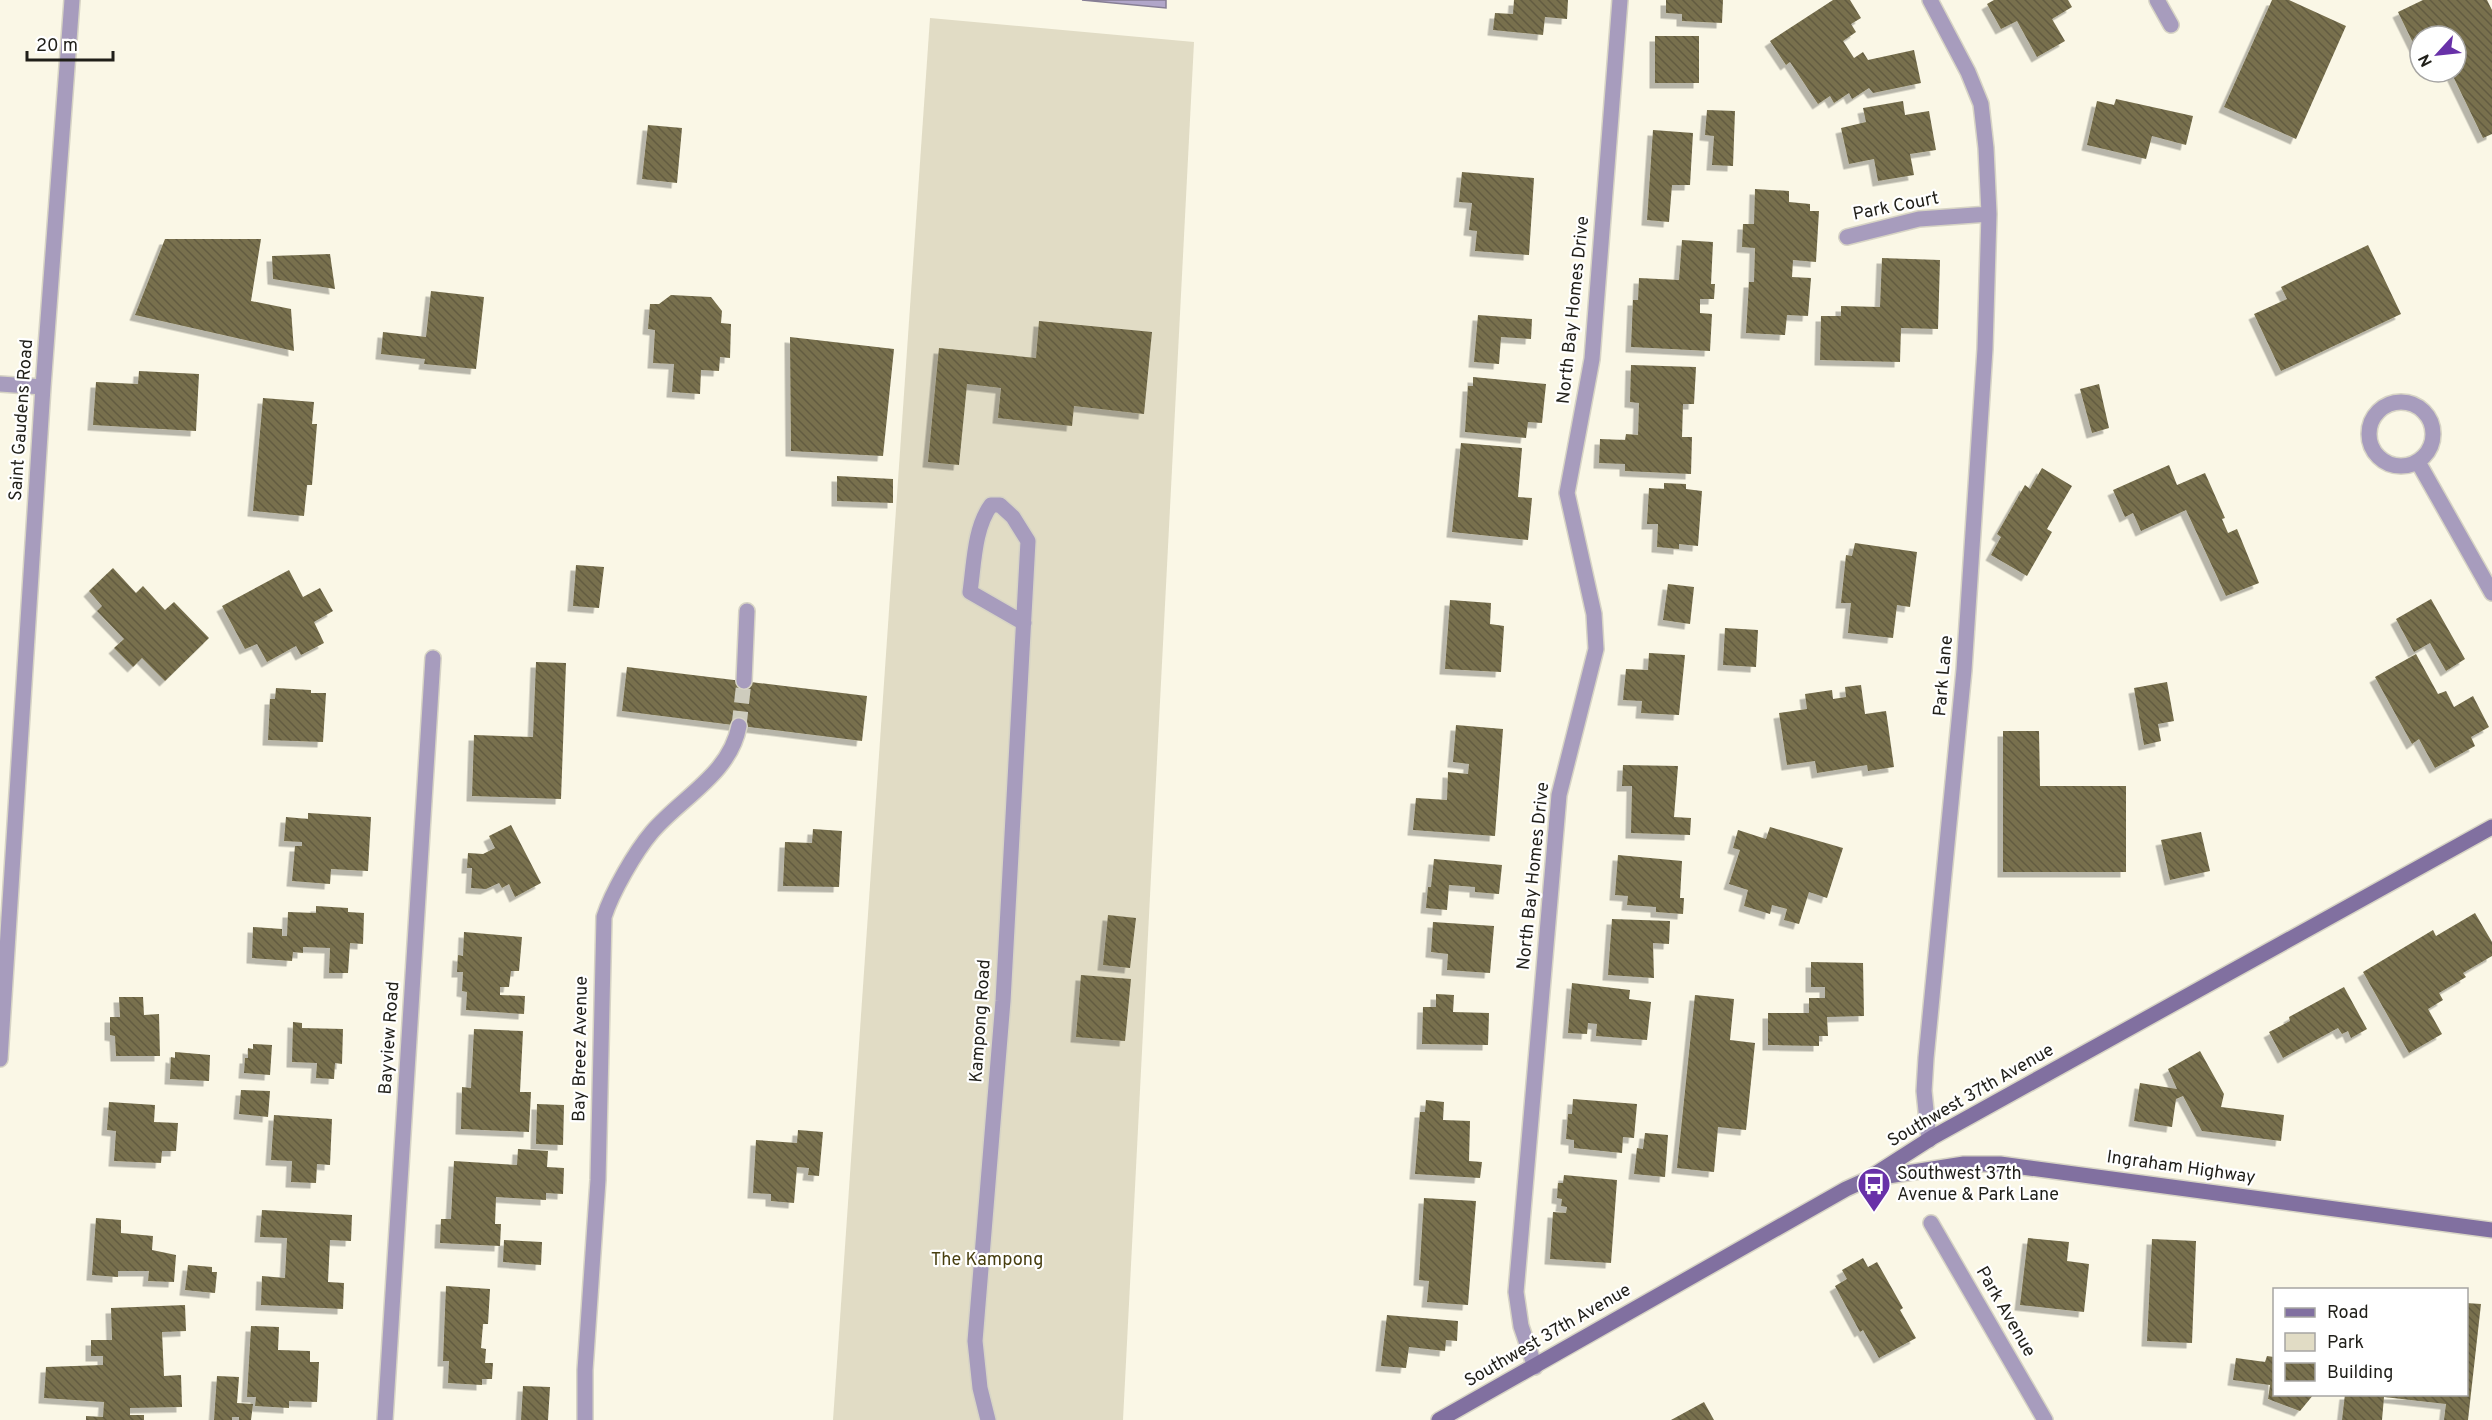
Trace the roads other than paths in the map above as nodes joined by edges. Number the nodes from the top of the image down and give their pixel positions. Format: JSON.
{"nodes":[{"id":1,"x":72,"y":0,"type":"edge"},
{"id":2,"x":1620,"y":0,"type":"edge"},
{"id":3,"x":1930,"y":0,"type":"edge"},
{"id":4,"x":2157,"y":0,"type":"edge"},
{"id":5,"x":2171,"y":25,"type":"dead end"},
{"id":6,"x":1989,"y":214,"type":"junction"},
{"id":7,"x":1847,"y":237,"type":"dead end"},
{"id":8,"x":0,"y":384,"type":"edge"},
{"id":9,"x":43,"y":387,"type":"junction"},
{"id":10,"x":2418,"y":462,"type":"junction"},
{"id":11,"x":2492,"y":593,"type":"edge"},
{"id":12,"x":747,"y":611,"type":"dead end"},
{"id":13,"x":1024,"y":623,"type":"junction"},
{"id":14,"x":433,"y":658,"type":"dead end"},
{"id":15,"x":744,"y":681,"type":"tunnel mouth"},
{"id":16,"x":739,"y":726,"type":"tunnel mouth"},
{"id":17,"x":2492,"y":826,"type":"edge"},
{"id":18,"x":0,"y":1059,"type":"edge"},
{"id":19,"x":1929,"y":1140,"type":"junction"},
{"id":20,"x":1866,"y":1180,"type":"junction"},
{"id":21,"x":1931,"y":1223,"type":"dead end"},
{"id":22,"x":2492,"y":1230,"type":"edge"},
{"id":23,"x":1535,"y":1366,"type":"junction"},
{"id":24,"x":385,"y":1420,"type":"edge"},
{"id":25,"x":585,"y":1420,"type":"edge"},
{"id":26,"x":988,"y":1420,"type":"edge"},
{"id":27,"x":1439,"y":1420,"type":"edge"},
{"id":28,"x":2045,"y":1420,"type":"edge"}],
"edges":[{"from":1,"to":9,"type":"street","name":"Saint Gaudens Road"},
{"from":2,"to":23,"type":"street","name":"North Bay Homes Drive"},
{"from":3,"to":6,"type":"street","name":"Park Lane"},
{"from":4,"to":5,"type":"street"},
{"from":6,"to":7,"type":"street","name":"Park Court"},
{"from":6,"to":19,"type":"street","name":"Park Lane"},
{"from":8,"to":9,"type":"street"},
{"from":9,"to":18,"type":"street","name":"Saint Gaudens Road"},
{"from":10,"to":10,"type":"street"},
{"from":10,"to":11,"type":"street"},
{"from":12,"to":15,"type":"street"},
{"from":13,"to":13,"type":"street","name":"Kampong Road"},
{"from":13,"to":26,"type":"street","name":"Kampong Road"},
{"from":14,"to":24,"type":"street","name":"Bayview Road"},
{"from":16,"to":25,"type":"street","name":"Bay Breez Avenue"},
{"from":17,"to":19,"type":"main road","name":"Southwest 37th Avenue"},
{"from":19,"to":20,"type":"main road","name":"Southwest 37th Avenue"},
{"from":20,"to":22,"type":"main road","name":"Ingraham Highway"},
{"from":20,"to":23,"type":"main road","name":"Southwest 37th Avenue"},
{"from":21,"to":28,"type":"street","name":"Park Avenue"},
{"from":23,"to":27,"type":"main road","name":"Southwest 37th Avenue"}]}
